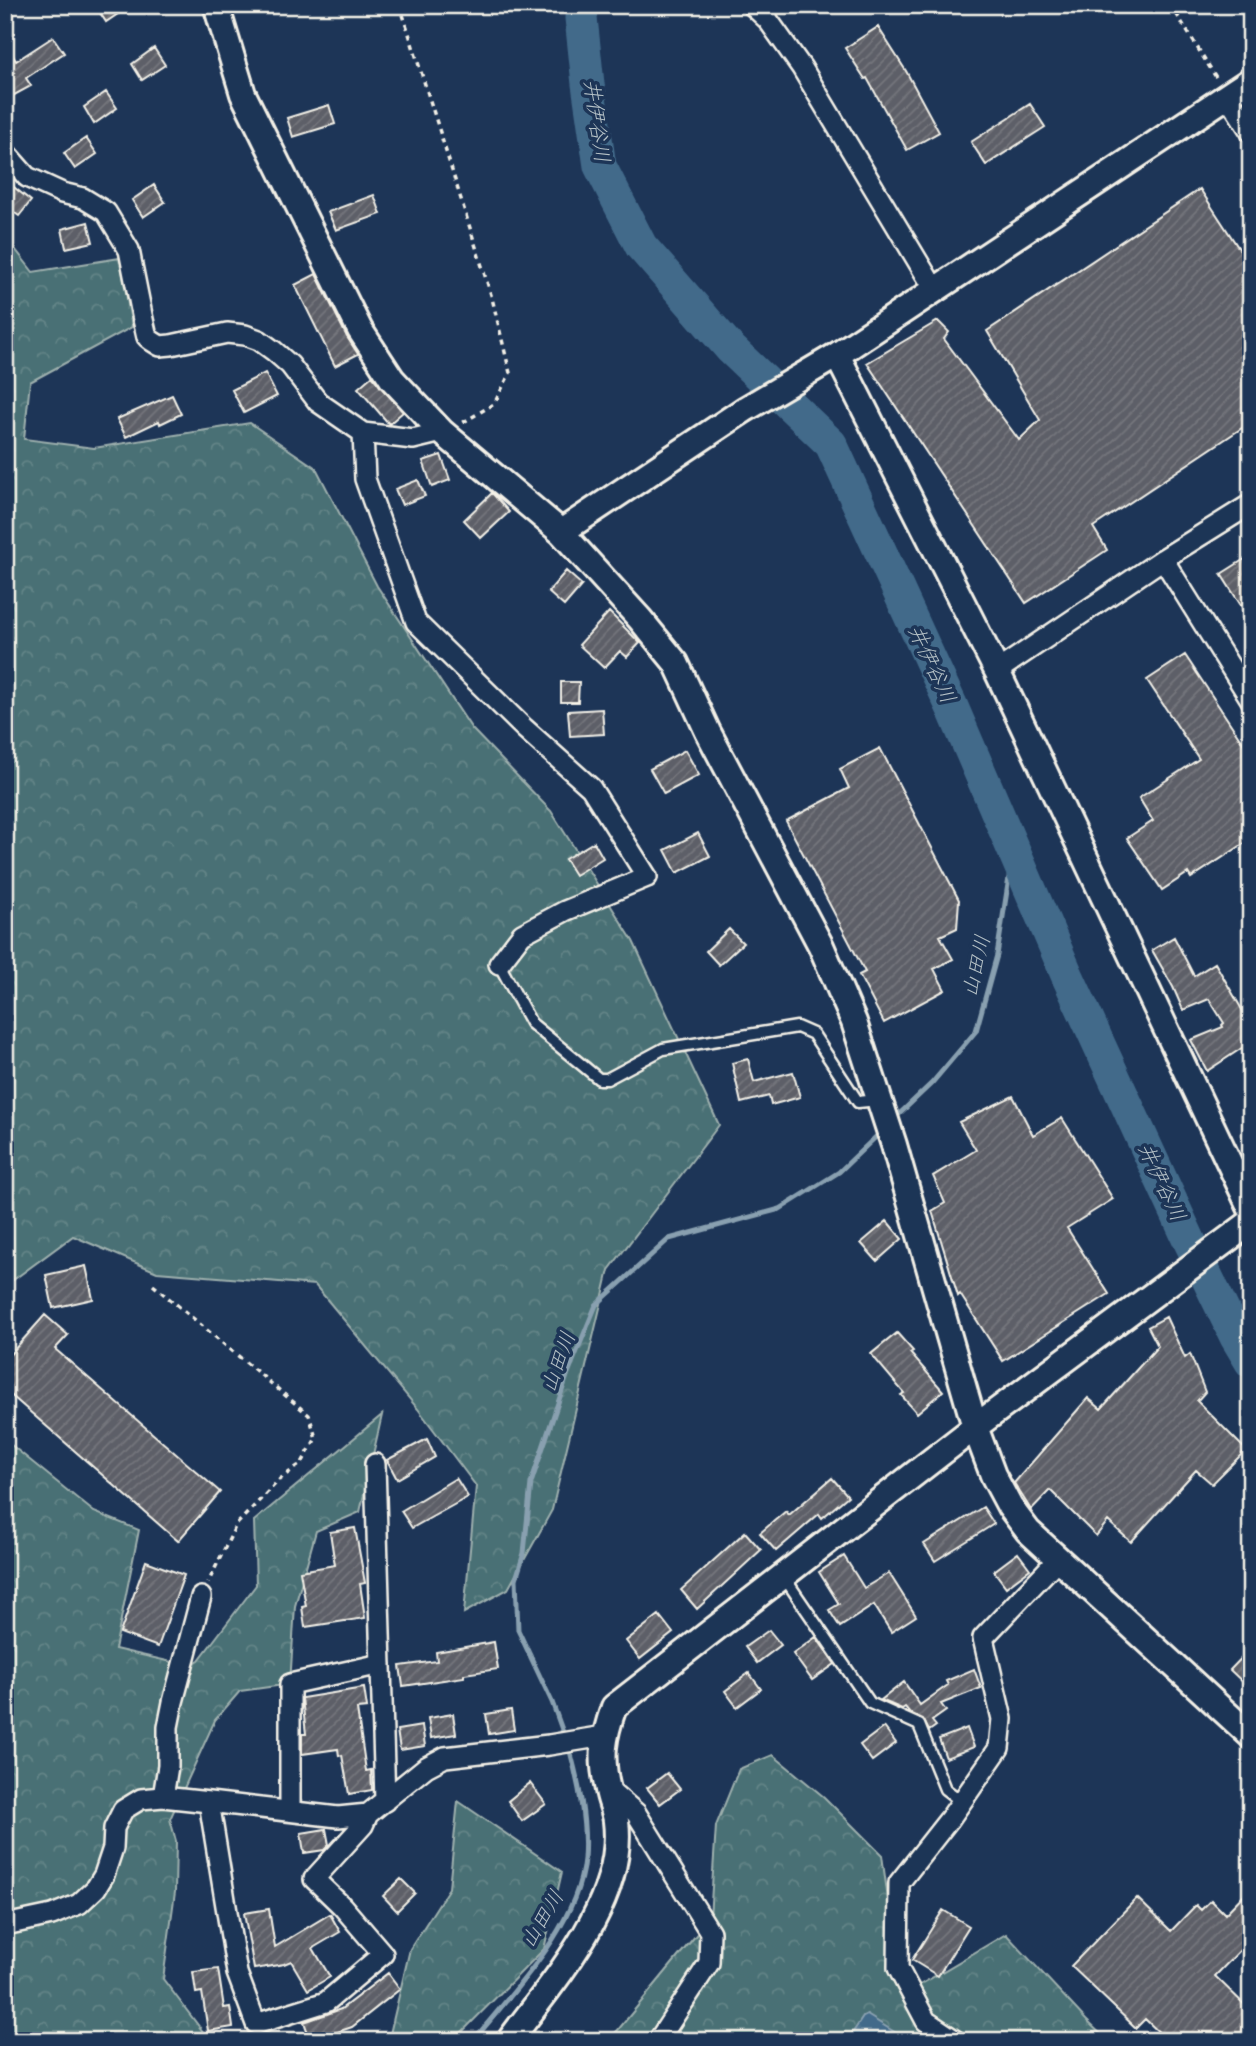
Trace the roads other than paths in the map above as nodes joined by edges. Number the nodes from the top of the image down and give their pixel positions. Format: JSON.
{"nodes":[{"id":1,"x":216,"y":5,"type":"edge"},
{"id":2,"x":752,"y":5,"type":"edge"},
{"id":3,"x":1251,"y":80,"type":"edge"},
{"id":4,"x":1227,"y":95,"type":"junction"},
{"id":5,"x":1251,"y":132,"type":"edge"},
{"id":6,"x":5,"y":152,"type":"edge"},
{"id":7,"x":935,"y":290,"type":"junction"},
{"id":8,"x":829,"y":359,"type":"junction"},
{"id":9,"x":442,"y":432,"type":"junction"},
{"id":10,"x":363,"y":433,"type":"junction"},
{"id":11,"x":1251,"y":504,"type":"edge"},
{"id":12,"x":561,"y":532,"type":"junction"},
{"id":13,"x":1163,"y":559,"type":"junction"},
{"id":14,"x":997,"y":671,"type":"junction"},
{"id":15,"x":1251,"y":700,"type":"edge"},
{"id":16,"x":499,"y":964,"type":"joint"},
{"id":17,"x":880,"y":1105,"type":"junction"},
{"id":18,"x":1251,"y":1209,"type":"edge"},
{"id":19,"x":1243,"y":1228,"type":"edge"},
{"id":20,"x":975,"y":1427,"type":"junction"},
{"id":21,"x":375,"y":1464,"type":"dead end"},
{"id":22,"x":1058,"y":1559,"type":"junction"},
{"id":23,"x":783,"y":1575,"type":"junction"},
{"id":24,"x":201,"y":1597,"type":"road end"},
{"id":25,"x":381,"y":1664,"type":"junction"},
{"id":26,"x":1251,"y":1736,"type":"edge"},
{"id":27,"x":597,"y":1737,"type":"junction"},
{"id":28,"x":607,"y":1788,"type":"junction"},
{"id":29,"x":163,"y":1797,"type":"junction"},
{"id":30,"x":385,"y":1801,"type":"junction"},
{"id":31,"x":209,"y":1802,"type":"junction"},
{"id":32,"x":962,"y":1802,"type":"junction"},
{"id":33,"x":290,"y":1811,"type":"junction"},
{"id":34,"x":368,"y":1814,"type":"junction"},
{"id":35,"x":5,"y":1925,"type":"edge"},
{"id":36,"x":509,"y":2041,"type":"edge"},
{"id":37,"x":658,"y":2041,"type":"edge"},
{"id":38,"x":957,"y":2041,"type":"edge"}],
"edges":[{"from":1,"to":9,"type":"street"},
{"from":2,"to":7,"type":"street"},
{"from":3,"to":4,"type":"street"},
{"from":4,"to":5,"type":"street"},
{"from":4,"to":7,"type":"street"},
{"from":6,"to":10,"type":"street"},
{"from":7,"to":8,"type":"street"},
{"from":8,"to":12,"type":"street"},
{"from":8,"to":14,"type":"street"},
{"from":9,"to":10,"type":"street"},
{"from":9,"to":12,"type":"street"},
{"from":10,"to":16,"type":"street"},
{"from":11,"to":13,"type":"street"},
{"from":12,"to":17,"type":"street"},
{"from":13,"to":14,"type":"street"},
{"from":13,"to":15,"type":"street"},
{"from":14,"to":18,"type":"street"},
{"from":16,"to":17,"type":"lane"},
{"from":17,"to":20,"type":"street"},
{"from":19,"to":20,"type":"street"},
{"from":20,"to":22,"type":"street"},
{"from":20,"to":23,"type":"street"},
{"from":21,"to":25,"type":"street"},
{"from":22,"to":26,"type":"street"},
{"from":22,"to":32,"type":"street"},
{"from":23,"to":27,"type":"street"},
{"from":23,"to":32,"type":"lane"},
{"from":24,"to":29,"type":"street"},
{"from":25,"to":30,"type":"street"},
{"from":25,"to":33,"type":"street"},
{"from":27,"to":28,"type":"street"},
{"from":27,"to":30,"type":"street"},
{"from":28,"to":36,"type":"street"},
{"from":28,"to":37,"type":"street"},
{"from":29,"to":31,"type":"street"},
{"from":29,"to":35,"type":"street"},
{"from":30,"to":34,"type":"street"},
{"from":31,"to":33,"type":"street"},
{"from":31,"to":34,"type":"street"},
{"from":32,"to":38,"type":"street"},
{"from":33,"to":34,"type":"street"}]}
